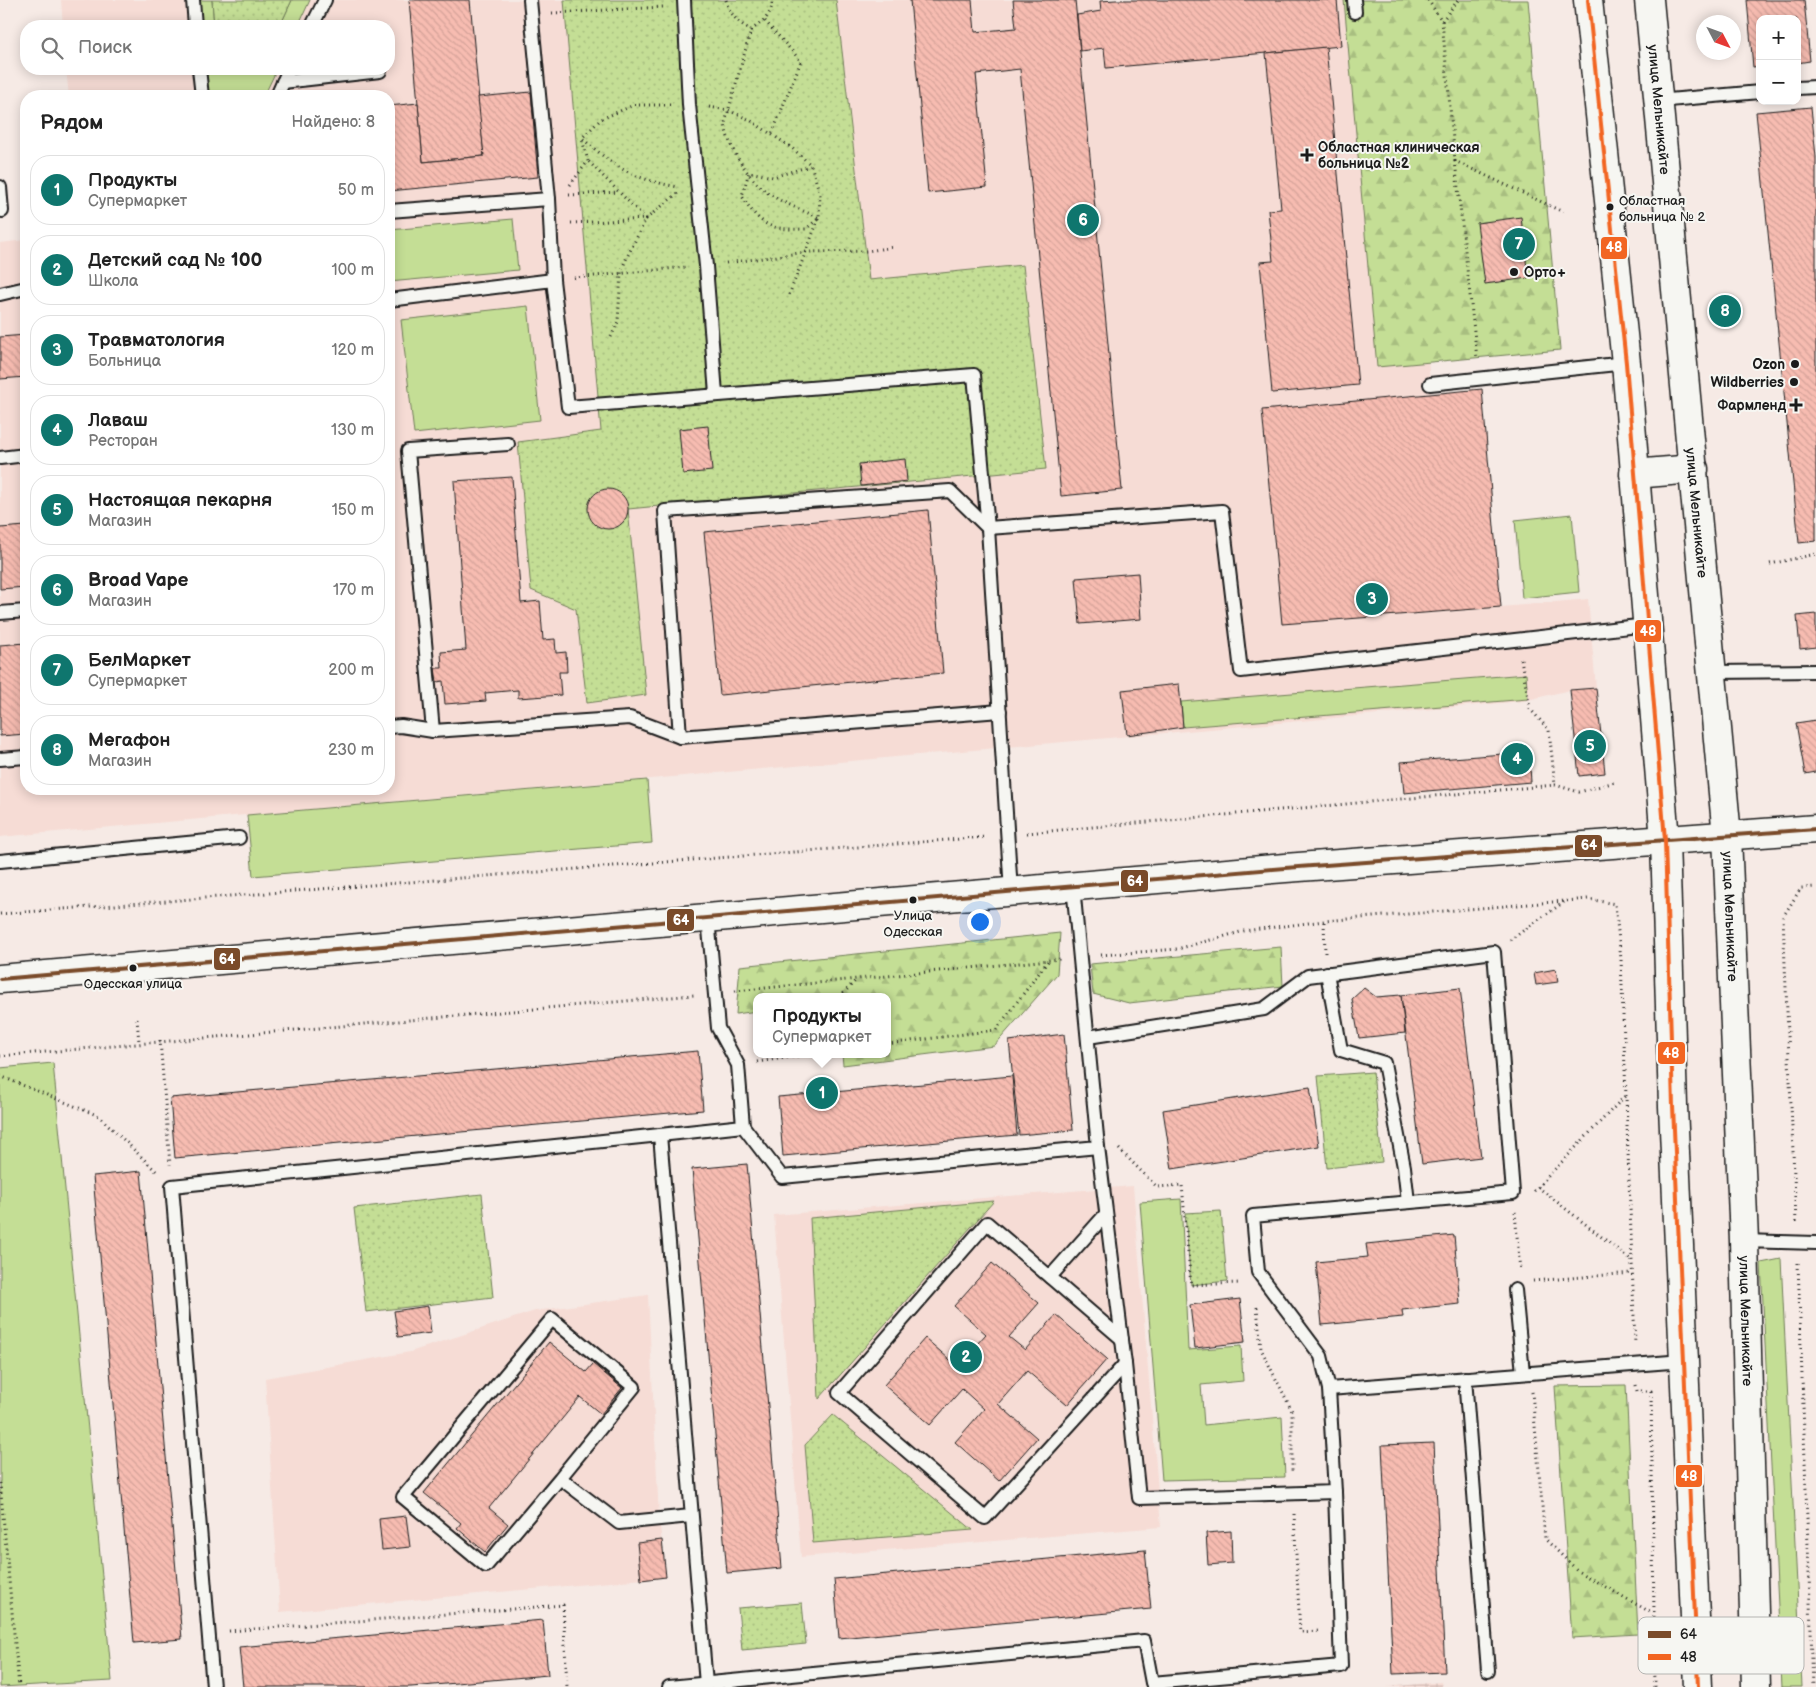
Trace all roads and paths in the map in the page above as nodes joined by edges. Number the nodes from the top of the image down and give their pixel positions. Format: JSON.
{"nodes":[{"id":1,"x":192,"y":0,"type":"edge"},
{"id":2,"x":325,"y":0,"type":"edge"},
{"id":3,"x":530,"y":0,"type":"edge"},
{"id":4,"x":726,"y":0,"type":"edge"},
{"id":5,"x":772,"y":0,"type":"edge"},
{"id":6,"x":1428,"y":0,"type":"edge"},
{"id":7,"x":1458,"y":0,"type":"edge"},
{"id":8,"x":1588,"y":0,"type":"edge"},
{"id":9,"x":1649,"y":0,"type":"edge"},
{"id":10,"x":685,"y":3,"type":"edge"},
{"id":11,"x":531,"y":14,"type":"junction"},
{"id":12,"x":194,"y":20,"type":"edge"},
{"id":13,"x":315,"y":20,"type":"edge"},
{"id":14,"x":765,"y":21,"type":"junction"},
{"id":15,"x":1442,"y":21,"type":"junction"},
{"id":16,"x":751,"y":30,"type":"junction"},
{"id":17,"x":200,"y":75,"type":"edge"},
{"id":18,"x":287,"y":75,"type":"edge"},
{"id":19,"x":345,"y":75,"type":"edge"},
{"id":20,"x":283,"y":82,"type":"junction"},
{"id":21,"x":1816,"y":86,"type":"edge"},
{"id":22,"x":1801,"y":88,"type":"edge"},
{"id":23,"x":201,"y":90,"type":"edge"},
{"id":24,"x":280,"y":90,"type":"edge"},
{"id":25,"x":1756,"y":92,"type":"edge"},
{"id":26,"x":1657,"y":100,"type":"junction"},
{"id":27,"x":772,"y":134,"type":"dead end"},
{"id":28,"x":582,"y":138,"type":"dead end"},
{"id":29,"x":588,"y":161,"type":"junction"},
{"id":30,"x":1455,"y":161,"type":"junction"},
{"id":31,"x":811,"y":165,"type":"dead end"},
{"id":32,"x":749,"y":172,"type":"junction"},
{"id":33,"x":0,"y":187,"type":"edge"},
{"id":34,"x":684,"y":188,"type":"dead end"},
{"id":35,"x":619,"y":192,"type":"junction"},
{"id":36,"x":549,"y":199,"type":"junction"},
{"id":37,"x":2,"y":211,"type":"dead end"},
{"id":38,"x":395,"y":211,"type":"edge"},
{"id":39,"x":1563,"y":212,"type":"dead end"},
{"id":40,"x":646,"y":219,"type":"junction"},
{"id":41,"x":550,"y":224,"type":"junction"},
{"id":42,"x":553,"y":280,"type":"junction"},
{"id":43,"x":20,"y":289,"type":"edge"},
{"id":44,"x":0,"y":294,"type":"edge"},
{"id":45,"x":395,"y":299,"type":"edge"},
{"id":46,"x":611,"y":337,"type":"dead end"},
{"id":47,"x":1626,"y":363,"type":"junction"},
{"id":48,"x":1479,"y":379,"type":"junction"},
{"id":49,"x":1430,"y":384,"type":"dead end"},
{"id":50,"x":716,"y":394,"type":"junction"},
{"id":51,"x":508,"y":444,"type":"dead end"},
{"id":52,"x":20,"y":456,"type":"edge"},
{"id":53,"x":0,"y":458,"type":"edge"},
{"id":54,"x":1694,"y":469,"type":"junction"},
{"id":55,"x":1634,"y":474,"type":"junction"},
{"id":56,"x":988,"y":528,"type":"junction"},
{"id":57,"x":1816,"y":554,"type":"edge"},
{"id":58,"x":1770,"y":564,"type":"dead end"},
{"id":59,"x":20,"y":611,"type":"edge"},
{"id":60,"x":0,"y":613,"type":"edge"},
{"id":61,"x":1647,"y":625,"type":"junction"},
{"id":62,"x":1518,"y":641,"type":"junction"},
{"id":63,"x":1816,"y":671,"type":"edge"},
{"id":64,"x":1713,"y":672,"type":"junction"},
{"id":65,"x":1000,"y":712,"type":"junction"},
{"id":66,"x":395,"y":726,"type":"edge"},
{"id":67,"x":433,"y":731,"type":"junction"},
{"id":68,"x":680,"y":737,"type":"junction"},
{"id":69,"x":20,"y":757,"type":"edge"},
{"id":70,"x":0,"y":759,"type":"edge"},
{"id":71,"x":1615,"y":782,"type":"dead end"},
{"id":72,"x":1555,"y":785,"type":"junction"},
{"id":73,"x":1816,"y":829,"type":"edge"},
{"id":74,"x":1007,"y":835,"type":"junction"},
{"id":75,"x":1727,"y":836,"type":"junction"},
{"id":76,"x":239,"y":838,"type":"dead end"},
{"id":77,"x":1665,"y":840,"type":"junction"},
{"id":78,"x":0,"y":861,"type":"edge"},
{"id":79,"x":1073,"y":886,"type":"junction"},
{"id":80,"x":1816,"y":887,"type":"edge"},
{"id":81,"x":1010,"y":892,"type":"junction"},
{"id":82,"x":1565,"y":900,"type":"junction"},
{"id":83,"x":0,"y":914,"type":"edge"},
{"id":84,"x":708,"y":918,"type":"junction"},
{"id":85,"x":1324,"y":921,"type":"junction"},
{"id":86,"x":1494,"y":952,"type":"junction"},
{"id":87,"x":1078,"y":957,"type":"junction"},
{"id":88,"x":1048,"y":960,"type":"junction"},
{"id":89,"x":1327,"y":973,"type":"junction"},
{"id":90,"x":0,"y":979,"type":"edge"},
{"id":91,"x":856,"y":979,"type":"junction"},
{"id":92,"x":844,"y":993,"type":"edge"},
{"id":93,"x":714,"y":994,"type":"junction"},
{"id":94,"x":137,"y":1019,"type":"dead end"},
{"id":95,"x":1088,"y":1036,"type":"junction"},
{"id":96,"x":160,"y":1040,"type":"junction"},
{"id":97,"x":139,"y":1042,"type":"junction"},
{"id":98,"x":891,"y":1043,"type":"edge"},
{"id":99,"x":0,"y":1056,"type":"edge"},
{"id":100,"x":783,"y":1058,"type":"edge"},
{"id":101,"x":738,"y":1065,"type":"junction"},
{"id":102,"x":0,"y":1076,"type":"edge"},
{"id":103,"x":1626,"y":1096,"type":"junction"},
{"id":104,"x":743,"y":1126,"type":"junction"},
{"id":105,"x":660,"y":1135,"type":"junction"},
{"id":106,"x":1098,"y":1147,"type":"junction"},
{"id":107,"x":172,"y":1186,"type":"junction"},
{"id":108,"x":1408,"y":1202,"type":"junction"},
{"id":109,"x":1106,"y":1214,"type":"junction"},
{"id":110,"x":1744,"y":1241,"type":"junction"},
{"id":111,"x":1797,"y":1243,"type":"junction"},
{"id":112,"x":1816,"y":1243,"type":"edge"},
{"id":113,"x":1632,"y":1260,"type":"junction"},
{"id":114,"x":1632,"y":1274,"type":"junction"},
{"id":115,"x":1050,"y":1277,"type":"junction"},
{"id":116,"x":1245,"y":1282,"type":"dead end"},
{"id":117,"x":1530,"y":1282,"type":"dead end"},
{"id":118,"x":1515,"y":1290,"type":"dead end"},
{"id":119,"x":1257,"y":1305,"type":"dead end"},
{"id":120,"x":1122,"y":1339,"type":"junction"},
{"id":121,"x":1683,"y":1360,"type":"junction"},
{"id":122,"x":1125,"y":1364,"type":"junction"},
{"id":123,"x":1636,"y":1364,"type":"junction"},
{"id":124,"x":1527,"y":1373,"type":"junction"},
{"id":125,"x":1465,"y":1378,"type":"junction"},
{"id":126,"x":1329,"y":1388,"type":"junction"},
{"id":127,"x":560,"y":1478,"type":"junction"},
{"id":128,"x":0,"y":1483,"type":"edge"},
{"id":129,"x":1335,"y":1492,"type":"junction"},
{"id":130,"x":1293,"y":1493,"type":"junction"},
{"id":131,"x":691,"y":1516,"type":"junction"},
{"id":132,"x":1653,"y":1614,"type":"junction"},
{"id":133,"x":1653,"y":1617,"type":"edge"},
{"id":134,"x":1695,"y":1617,"type":"edge"},
{"id":135,"x":1754,"y":1617,"type":"edge"},
{"id":136,"x":209,"y":1633,"type":"junction"},
{"id":137,"x":1328,"y":1667,"type":"junction"},
{"id":138,"x":1488,"y":1671,"type":"dead end"},
{"id":139,"x":1655,"y":1674,"type":"edge"},
{"id":140,"x":1697,"y":1674,"type":"edge"},
{"id":141,"x":1756,"y":1674,"type":"edge"},
{"id":142,"x":706,"y":1684,"type":"junction"},
{"id":143,"x":19,"y":1687,"type":"edge"},
{"id":144,"x":213,"y":1687,"type":"edge"},
{"id":145,"x":567,"y":1687,"type":"edge"},
{"id":146,"x":669,"y":1687,"type":"edge"},
{"id":147,"x":1656,"y":1687,"type":"edge"},
{"id":148,"x":1698,"y":1687,"type":"edge"},
{"id":149,"x":1756,"y":1687,"type":"edge"},
{"id":150,"x":1813,"y":1687,"type":"edge"}],
"edges":[{"from":1,"to":12,"type":"lane"},
{"from":2,"to":13,"type":"lane"},
{"from":3,"to":11,"type":"lane"},
{"from":4,"to":16,"type":"path"},
{"from":5,"to":14,"type":"path"},
{"from":6,"to":15,"type":"path"},
{"from":7,"to":15,"type":"path"},
{"from":8,"to":47,"type":"main road"},
{"from":9,"to":26,"type":"main road","name":"улица Мельникайте"},
{"from":10,"to":11,"type":"path"},
{"from":10,"to":50,"type":"lane"},
{"from":11,"to":36,"type":"lane"},
{"from":14,"to":16,"type":"path"},
{"from":14,"to":27,"type":"path"},
{"from":15,"to":30,"type":"path"},
{"from":16,"to":32,"type":"path"},
{"from":17,"to":23,"type":"lane"},
{"from":18,"to":20,"type":"lane"},
{"from":19,"to":20,"type":"lane"},
{"from":20,"to":24,"type":"lane"},
{"from":21,"to":22,"type":"lane"},
{"from":25,"to":26,"type":"lane"},
{"from":26,"to":54,"type":"main road","name":"улица Мельникайте"},
{"from":28,"to":29,"type":"path"},
{"from":29,"to":35,"type":"path"},
{"from":29,"to":35,"type":"path"},
{"from":30,"to":39,"type":"path"},
{"from":30,"to":48,"type":"path"},
{"from":31,"to":32,"type":"path"},
{"from":32,"to":32,"type":"path"},
{"from":33,"to":37,"type":"lane"},
{"from":34,"to":40,"type":"path"},
{"from":35,"to":40,"type":"path"},
{"from":36,"to":38,"type":"lane"},
{"from":36,"to":41,"type":"lane"},
{"from":40,"to":41,"type":"path"},
{"from":40,"to":46,"type":"path"},
{"from":41,"to":42,"type":"lane"},
{"from":42,"to":45,"type":"lane"},
{"from":42,"to":50,"type":"lane"},
{"from":43,"to":44,"type":"lane"},
{"from":47,"to":48,"type":"lane"},
{"from":47,"to":55,"type":"main road"},
{"from":48,"to":49,"type":"lane"},
{"from":50,"to":56,"type":"lane"},
{"from":51,"to":67,"type":"lane"},
{"from":52,"to":53,"type":"lane"},
{"from":54,"to":55,"type":"main road"},
{"from":54,"to":64,"type":"main road","name":"улица Мельникайте"},
{"from":55,"to":61,"type":"main road"},
{"from":56,"to":62,"type":"lane"},
{"from":56,"to":65,"type":"lane"},
{"from":56,"to":68,"type":"lane"},
{"from":57,"to":58,"type":"path"},
{"from":59,"to":60,"type":"lane"},
{"from":61,"to":62,"type":"lane"},
{"from":61,"to":77,"type":"main road"},
{"from":62,"to":72,"type":"path"},
{"from":63,"to":64,"type":"lane"},
{"from":64,"to":75,"type":"main road","name":"улица Мельникайте"},
{"from":65,"to":68,"type":"lane"},
{"from":65,"to":74,"type":"lane"},
{"from":66,"to":67,"type":"lane"},
{"from":67,"to":68,"type":"lane"},
{"from":69,"to":70,"type":"lane"},
{"from":71,"to":72,"type":"path"},
{"from":72,"to":74,"type":"path"},
{"from":73,"to":75,"type":"main road"},
{"from":74,"to":81,"type":"lane"},
{"from":74,"to":83,"type":"path"},
{"from":75,"to":77,"type":"main road"},
{"from":75,"to":110,"type":"main road","name":"улица Мельникайте"},
{"from":76,"to":78,"type":"lane"},
{"from":77,"to":79,"type":"main road"},
{"from":77,"to":121,"type":"main road"},
{"from":79,"to":81,"type":"main road"},
{"from":79,"to":87,"type":"lane"},
{"from":80,"to":111,"type":"path"},
{"from":81,"to":84,"type":"main road"},
{"from":82,"to":85,"type":"path"},
{"from":82,"to":86,"type":"path"},
{"from":82,"to":103,"type":"path"},
{"from":84,"to":90,"type":"main road"},
{"from":84,"to":93,"type":"lane"},
{"from":85,"to":87,"type":"path"},
{"from":85,"to":89,"type":"path"},
{"from":86,"to":89,"type":"lane"},
{"from":86,"to":108,"type":"lane"},
{"from":87,"to":88,"type":"path"},
{"from":87,"to":95,"type":"lane"},
{"from":88,"to":91,"type":"path"},
{"from":88,"to":98,"type":"path"},
{"from":89,"to":95,"type":"lane"},
{"from":89,"to":108,"type":"lane"},
{"from":91,"to":92,"type":"path"},
{"from":91,"to":93,"type":"path"},
{"from":93,"to":96,"type":"path"},
{"from":93,"to":101,"type":"lane"},
{"from":94,"to":97,"type":"path"},
{"from":95,"to":106,"type":"lane"},
{"from":96,"to":97,"type":"path"},
{"from":96,"to":107,"type":"path"},
{"from":97,"to":99,"type":"path"},
{"from":100,"to":101,"type":"path"},
{"from":101,"to":104,"type":"lane"},
{"from":102,"to":107,"type":"path"},
{"from":103,"to":113,"type":"path"},
{"from":103,"to":113,"type":"path"},
{"from":104,"to":105,"type":"lane"},
{"from":104,"to":106,"type":"lane"},
{"from":105,"to":107,"type":"lane"},
{"from":105,"to":131,"type":"lane"},
{"from":106,"to":109,"type":"lane"},
{"from":106,"to":116,"type":"path"},
{"from":107,"to":136,"type":"lane"},
{"from":108,"to":126,"type":"lane"},
{"from":109,"to":115,"type":"lane"},
{"from":109,"to":120,"type":"lane"},
{"from":110,"to":111,"type":"lane"},
{"from":110,"to":135,"type":"main road","name":"улица Мельникайте"},
{"from":111,"to":112,"type":"lane"},
{"from":111,"to":150,"type":"path"},
{"from":113,"to":114,"type":"path"},
{"from":114,"to":117,"type":"path"},
{"from":114,"to":123,"type":"path"},
{"from":115,"to":120,"type":"lane"},
{"from":115,"to":122,"type":"lane"},
{"from":118,"to":124,"type":"lane"},
{"from":119,"to":130,"type":"path"},
{"from":120,"to":122,"type":"lane"},
{"from":121,"to":123,"type":"lane"},
{"from":121,"to":134,"type":"main road"},
{"from":122,"to":130,"type":"lane"},
{"from":123,"to":124,"type":"lane"},
{"from":123,"to":132,"type":"path"},
{"from":124,"to":125,"type":"lane"},
{"from":124,"to":132,"type":"path"},
{"from":125,"to":126,"type":"lane"},
{"from":125,"to":138,"type":"lane"},
{"from":126,"to":129,"type":"lane"},
{"from":127,"to":127,"type":"lane"},
{"from":127,"to":131,"type":"lane"},
{"from":128,"to":143,"type":"path"},
{"from":129,"to":130,"type":"lane"},
{"from":129,"to":137,"type":"lane"},
{"from":130,"to":137,"type":"path"},
{"from":131,"to":142,"type":"lane"},
{"from":132,"to":133,"type":"path"},
{"from":136,"to":144,"type":"lane"},
{"from":136,"to":145,"type":"path"},
{"from":137,"to":142,"type":"lane"},
{"from":139,"to":147,"type":"path"},
{"from":140,"to":148,"type":"main road"},
{"from":141,"to":149,"type":"main road","name":"улица Мельникайте"},
{"from":142,"to":146,"type":"lane"}]}
